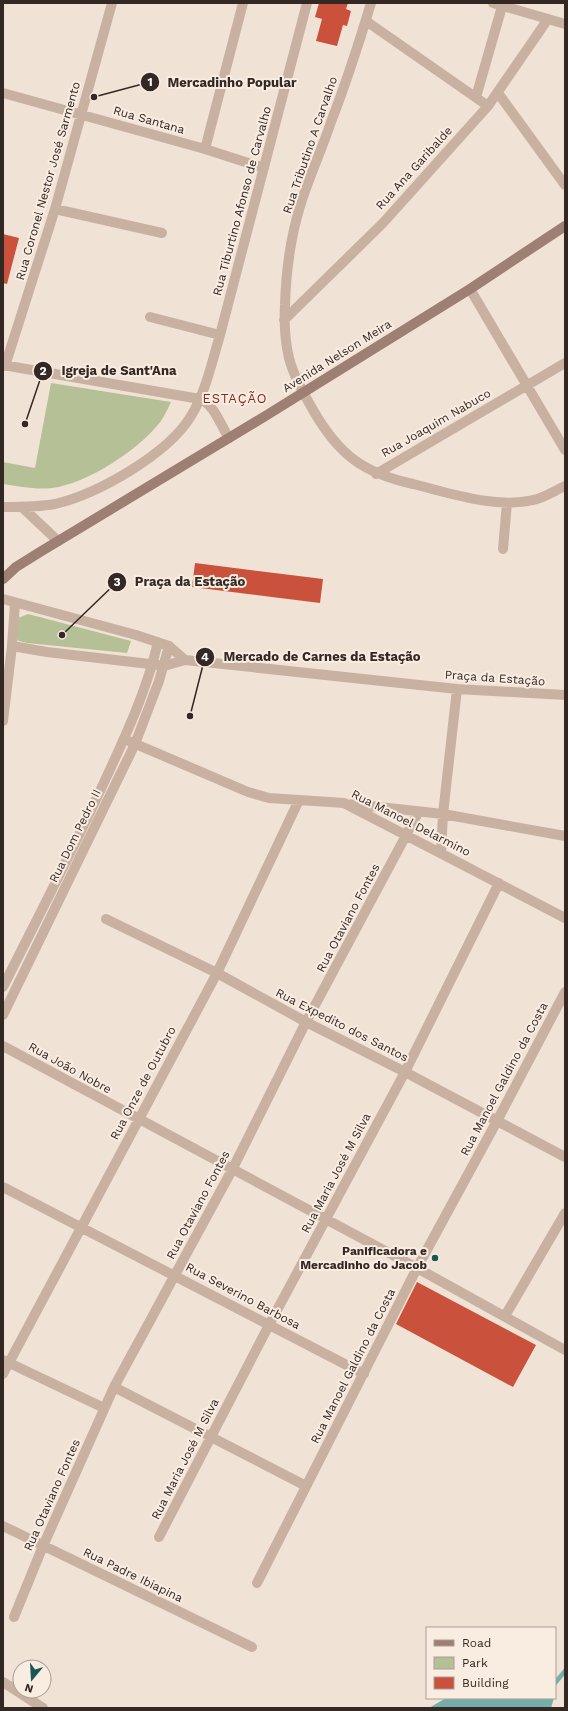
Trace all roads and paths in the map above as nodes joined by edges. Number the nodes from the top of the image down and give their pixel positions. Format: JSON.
{"nodes":[{"id":1,"x":112,"y":3,"type":"edge"},
{"id":2,"x":242,"y":3,"type":"edge"},
{"id":3,"x":307,"y":3,"type":"edge"},
{"id":4,"x":371,"y":3,"type":"edge"},
{"id":5,"x":500,"y":4,"type":"edge"},
{"id":6,"x":548,"y":19,"type":"junction"},
{"id":7,"x":366,"y":21,"type":"junction"},
{"id":8,"x":565,"y":24,"type":"edge"},
{"id":9,"x":3,"y":93,"type":"edge"},
{"id":10,"x":498,"y":93,"type":"junction"},
{"id":11,"x":476,"y":97,"type":"junction"},
{"id":12,"x":488,"y":106,"type":"junction"},
{"id":13,"x":82,"y":114,"type":"junction"},
{"id":14,"x":205,"y":149,"type":"junction"},
{"id":15,"x":264,"y":168,"type":"junction"},
{"id":16,"x":565,"y":185,"type":"edge"},
{"id":17,"x":55,"y":209,"type":"junction"},
{"id":18,"x":565,"y":226,"type":"edge"},
{"id":19,"x":162,"y":233,"type":"dead end"},
{"id":20,"x":470,"y":289,"type":"junction"},
{"id":21,"x":150,"y":317,"type":"dead end"},
{"id":22,"x":284,"y":320,"type":"junction"},
{"id":23,"x":220,"y":335,"type":"junction"},
{"id":24,"x":565,"y":363,"type":"edge"},
{"id":25,"x":4,"y":366,"type":"edge"},
{"id":26,"x":526,"y":386,"type":"junction"},
{"id":27,"x":302,"y":392,"type":"junction"},
{"id":28,"x":200,"y":398,"type":"junction"},
{"id":29,"x":229,"y":438,"type":"junction"},
{"id":30,"x":565,"y":450,"type":"edge"},
{"id":31,"x":376,"y":474,"type":"junction"},
{"id":32,"x":565,"y":486,"type":"edge"},
{"id":33,"x":507,"y":503,"type":"junction"},
{"id":34,"x":3,"y":507,"type":"edge"},
{"id":35,"x":23,"y":508,"type":"junction"},
{"id":36,"x":58,"y":541,"type":"junction"},
{"id":37,"x":503,"y":548,"type":"dead end"},
{"id":38,"x":3,"y":579,"type":"edge"},
{"id":39,"x":3,"y":599,"type":"edge"},
{"id":40,"x":15,"y":603,"type":"junction"},
{"id":41,"x":158,"y":642,"type":"junction"},
{"id":42,"x":12,"y":646,"type":"junction"},
{"id":43,"x":169,"y":646,"type":"junction"},
{"id":44,"x":185,"y":660,"type":"junction"},
{"id":45,"x":153,"y":664,"type":"junction"},
{"id":46,"x":164,"y":666,"type":"junction"},
{"id":47,"x":457,"y":690,"type":"junction"},
{"id":48,"x":565,"y":695,"type":"edge"},
{"id":49,"x":3,"y":721,"type":"edge"},
{"id":50,"x":124,"y":739,"type":"junction"},
{"id":51,"x":135,"y":744,"type":"junction"},
{"id":52,"x":299,"y":800,"type":"junction"},
{"id":53,"x":344,"y":803,"type":"junction"},
{"id":54,"x":418,"y":813,"type":"junction"},
{"id":55,"x":443,"y":814,"type":"junction"},
{"id":56,"x":407,"y":835,"type":"junction"},
{"id":57,"x":565,"y":836,"type":"edge"},
{"id":58,"x":441,"y":853,"type":"junction"},
{"id":59,"x":499,"y":883,"type":"junction"},
{"id":60,"x":43,"y":906,"type":"junction"},
{"id":61,"x":54,"y":911,"type":"junction"},
{"id":62,"x":565,"y":918,"type":"edge"},
{"id":63,"x":106,"y":919,"type":"dead end"},
{"id":64,"x":216,"y":973,"type":"junction"},
{"id":65,"x":3,"y":987,"type":"edge"},
{"id":66,"x":565,"y":992,"type":"edge"},
{"id":67,"x":3,"y":1016,"type":"edge"},
{"id":68,"x":306,"y":1022,"type":"junction"},
{"id":69,"x":3,"y":1046,"type":"edge"},
{"id":70,"x":405,"y":1072,"type":"junction"},
{"id":71,"x":138,"y":1120,"type":"junction"},
{"id":72,"x":498,"y":1121,"type":"junction"},
{"id":73,"x":565,"y":1157,"type":"edge"},
{"id":74,"x":232,"y":1170,"type":"junction"},
{"id":75,"x":3,"y":1187,"type":"edge"},
{"id":76,"x":565,"y":1212,"type":"edge"},
{"id":77,"x":326,"y":1220,"type":"junction"},
{"id":78,"x":81,"y":1226,"type":"junction"},
{"id":79,"x":417,"y":1268,"type":"junction"},
{"id":80,"x":176,"y":1275,"type":"junction"},
{"id":81,"x":504,"y":1316,"type":"junction"},
{"id":82,"x":269,"y":1325,"type":"junction"},
{"id":83,"x":565,"y":1350,"type":"edge"},
{"id":84,"x":6,"y":1361,"type":"edge"},
{"id":85,"x":3,"y":1374,"type":"edge"},
{"id":86,"x":364,"y":1374,"type":"junction"},
{"id":87,"x":114,"y":1387,"type":"junction"},
{"id":88,"x":104,"y":1408,"type":"junction"},
{"id":89,"x":211,"y":1436,"type":"junction"},
{"id":90,"x":306,"y":1486,"type":"junction"},
{"id":91,"x":3,"y":1526,"type":"edge"},
{"id":92,"x":159,"y":1537,"type":"dead end"},
{"id":93,"x":43,"y":1546,"type":"junction"},
{"id":94,"x":257,"y":1583,"type":"dead end"},
{"id":95,"x":14,"y":1617,"type":"dead end"},
{"id":96,"x":252,"y":1647,"type":"dead end"},
{"id":97,"x":3,"y":1682,"type":"edge"},
{"id":98,"x":43,"y":1708,"type":"edge"}],
"edges":[{"from":1,"to":13,"type":"street","name":"Rua Coronel Nestor José Sarmento"},
{"from":2,"to":14,"type":"street"},
{"from":3,"to":15,"type":"street","name":"Rua Tiburtino Afonso de Carvalho"},
{"from":4,"to":7,"type":"street","name":"Rua Tributino A Carvalho"},
{"from":5,"to":6,"type":"street"},
{"from":5,"to":11,"type":"street"},
{"from":6,"to":8,"type":"street"},
{"from":6,"to":10,"type":"street","name":"Rua Ana Garibalde"},
{"from":7,"to":11,"type":"street"},
{"from":7,"to":22,"type":"street","name":"Rua Tributino A Carvalho"},
{"from":9,"to":13,"type":"street","name":"Rua Santana"},
{"from":10,"to":12,"type":"street","name":"Rua Ana Garibalde"},
{"from":10,"to":16,"type":"street"},
{"from":11,"to":12,"type":"street"},
{"from":12,"to":22,"type":"street","name":"Rua Ana Garibalde"},
{"from":13,"to":14,"type":"street","name":"Rua Santana"},
{"from":13,"to":17,"type":"street","name":"Rua Coronel Nestor José Sarmento"},
{"from":14,"to":15,"type":"street","name":"Rua Santana"},
{"from":15,"to":23,"type":"street","name":"Rua Tiburtino Afonso de Carvalho"},
{"from":17,"to":19,"type":"street"},
{"from":17,"to":25,"type":"street","name":"Rua Coronel Nestor José Sarmento"},
{"from":18,"to":20,"type":"main road","name":"Avenida Nelson Meira"},
{"from":20,"to":26,"type":"street"},
{"from":20,"to":27,"type":"main road","name":"Avenida Nelson Meira"},
{"from":21,"to":23,"type":"street"},
{"from":22,"to":27,"type":"street","name":"Rua Tributino A Carvalho"},
{"from":23,"to":28,"type":"street","name":"Rua Tiburtino Afonso de Carvalho"},
{"from":24,"to":26,"type":"street","name":"Rua Joaquim Nabuco"},
{"from":25,"to":28,"type":"street"},
{"from":26,"to":30,"type":"street"},
{"from":26,"to":31,"type":"street","name":"Rua Joaquim Nabuco"},
{"from":27,"to":29,"type":"main road","name":"Avenida Nelson Meira"},
{"from":27,"to":31,"type":"street","name":"Rua Joaquim Nabuco"},
{"from":28,"to":29,"type":"street"},
{"from":28,"to":35,"type":"street","name":"Rua Tiburtino Afonso de Carvalho"},
{"from":29,"to":36,"type":"main road","name":"Avenida Nelson Meira"},
{"from":31,"to":33,"type":"street"},
{"from":32,"to":33,"type":"street"},
{"from":33,"to":37,"type":"street"},
{"from":34,"to":35,"type":"street","name":"Rua Tiburtino Afonso de Carvalho"},
{"from":35,"to":36,"type":"street"},
{"from":36,"to":38,"type":"main road","name":"Avenida Nelson Meira"},
{"from":39,"to":40,"type":"street"},
{"from":40,"to":41,"type":"street"},
{"from":40,"to":42,"type":"street"},
{"from":41,"to":43,"type":"street"},
{"from":41,"to":45,"type":"street","name":"Rua Dom Pedro II"},
{"from":42,"to":45,"type":"street"},
{"from":42,"to":49,"type":"street"},
{"from":43,"to":44,"type":"street"},
{"from":43,"to":46,"type":"street","name":"Rua Dom Pedro II"},
{"from":44,"to":46,"type":"street","name":"Praça da Estação"},
{"from":44,"to":47,"type":"street","name":"Praça da Estação"},
{"from":45,"to":46,"type":"street"},
{"from":45,"to":50,"type":"street","name":"Rua Dom Pedro II"},
{"from":46,"to":51,"type":"street","name":"Rua Dom Pedro II"},
{"from":47,"to":48,"type":"street","name":"Praça da Estação"},
{"from":47,"to":55,"type":"street"},
{"from":50,"to":51,"type":"street","name":"Rua Manoel Delarmino"},
{"from":50,"to":60,"type":"street","name":"Rua Dom Pedro II"},
{"from":51,"to":52,"type":"street","name":"Rua Manoel Delarmino"},
{"from":51,"to":61,"type":"street","name":"Rua Dom Pedro II"},
{"from":52,"to":53,"type":"street","name":"Rua Manoel Delarmino"},
{"from":52,"to":64,"type":"street","name":"Rua Onze de Outubro"},
{"from":53,"to":54,"type":"street"},
{"from":53,"to":56,"type":"street","name":"Rua Manoel Delarmino"},
{"from":54,"to":55,"type":"street"},
{"from":54,"to":56,"type":"street","name":"Rua Otaviano Fontes"},
{"from":55,"to":57,"type":"street"},
{"from":55,"to":58,"type":"street"},
{"from":56,"to":58,"type":"street","name":"Rua Manoel Delarmino"},
{"from":56,"to":68,"type":"street","name":"Rua Otaviano Fontes"},
{"from":58,"to":59,"type":"street","name":"Rua Manoel Delarmino"},
{"from":59,"to":62,"type":"street","name":"Rua Manoel Delarmino"},
{"from":59,"to":70,"type":"street","name":"Rua Maria José M Silva"},
{"from":60,"to":61,"type":"street"},
{"from":60,"to":65,"type":"street","name":"Rua Dom Pedro II"},
{"from":61,"to":67,"type":"street","name":"Rua Dom Pedro II"},
{"from":63,"to":64,"type":"street","name":"Rua Expedito dos Santos"},
{"from":64,"to":68,"type":"street","name":"Rua Expedito dos Santos"},
{"from":64,"to":71,"type":"street","name":"Rua Onze de Outubro"},
{"from":66,"to":72,"type":"street","name":"Rua Manoel Galdino da Costa"},
{"from":68,"to":70,"type":"street","name":"Rua Expedito dos Santos"},
{"from":68,"to":74,"type":"street","name":"Rua Otaviano Fontes"},
{"from":69,"to":71,"type":"street","name":"Rua João Nobre"},
{"from":70,"to":72,"type":"street","name":"Rua Expedito dos Santos"},
{"from":70,"to":77,"type":"street","name":"Rua Maria José M Silva"},
{"from":71,"to":74,"type":"street","name":"Rua João Nobre"},
{"from":71,"to":78,"type":"street","name":"Rua Onze de Outubro"},
{"from":72,"to":73,"type":"street","name":"Rua Expedito dos Santos"},
{"from":72,"to":79,"type":"street","name":"Rua Manoel Galdino da Costa"},
{"from":74,"to":77,"type":"street","name":"Rua João Nobre"},
{"from":74,"to":80,"type":"street","name":"Rua Otaviano Fontes"},
{"from":75,"to":78,"type":"street","name":"Rua Severino Barbosa"},
{"from":76,"to":81,"type":"street"},
{"from":77,"to":79,"type":"street","name":"Rua João Nobre"},
{"from":77,"to":82,"type":"street","name":"Rua Maria José M Silva"},
{"from":78,"to":80,"type":"street","name":"Rua Severino Barbosa"},
{"from":78,"to":84,"type":"street","name":"Rua Onze de Outubro"},
{"from":79,"to":81,"type":"street","name":"Rua João Nobre"},
{"from":79,"to":86,"type":"street","name":"Rua Manoel Galdino da Costa"},
{"from":80,"to":82,"type":"street","name":"Rua Severino Barbosa"},
{"from":80,"to":87,"type":"street","name":"Rua Otaviano Fontes"},
{"from":81,"to":83,"type":"street","name":"Rua João Nobre"},
{"from":82,"to":86,"type":"street","name":"Rua Severino Barbosa"},
{"from":82,"to":89,"type":"street","name":"Rua Maria José M Silva"},
{"from":84,"to":85,"type":"street","name":"Rua Onze de Outubro"},
{"from":84,"to":88,"type":"street"},
{"from":86,"to":90,"type":"street","name":"Rua Manoel Galdino da Costa"},
{"from":87,"to":88,"type":"street","name":"Rua Otaviano Fontes"},
{"from":87,"to":89,"type":"street"},
{"from":88,"to":93,"type":"street","name":"Rua Otaviano Fontes"},
{"from":89,"to":90,"type":"street"},
{"from":89,"to":92,"type":"street","name":"Rua Maria José M Silva"},
{"from":90,"to":94,"type":"street","name":"Rua Manoel Galdino da Costa"},
{"from":91,"to":93,"type":"street","name":"Rua Padre Ibiapina"},
{"from":93,"to":95,"type":"street","name":"Rua Otaviano Fontes"},
{"from":93,"to":96,"type":"street","name":"Rua Padre Ibiapina"},
{"from":97,"to":98,"type":"street"}]}
